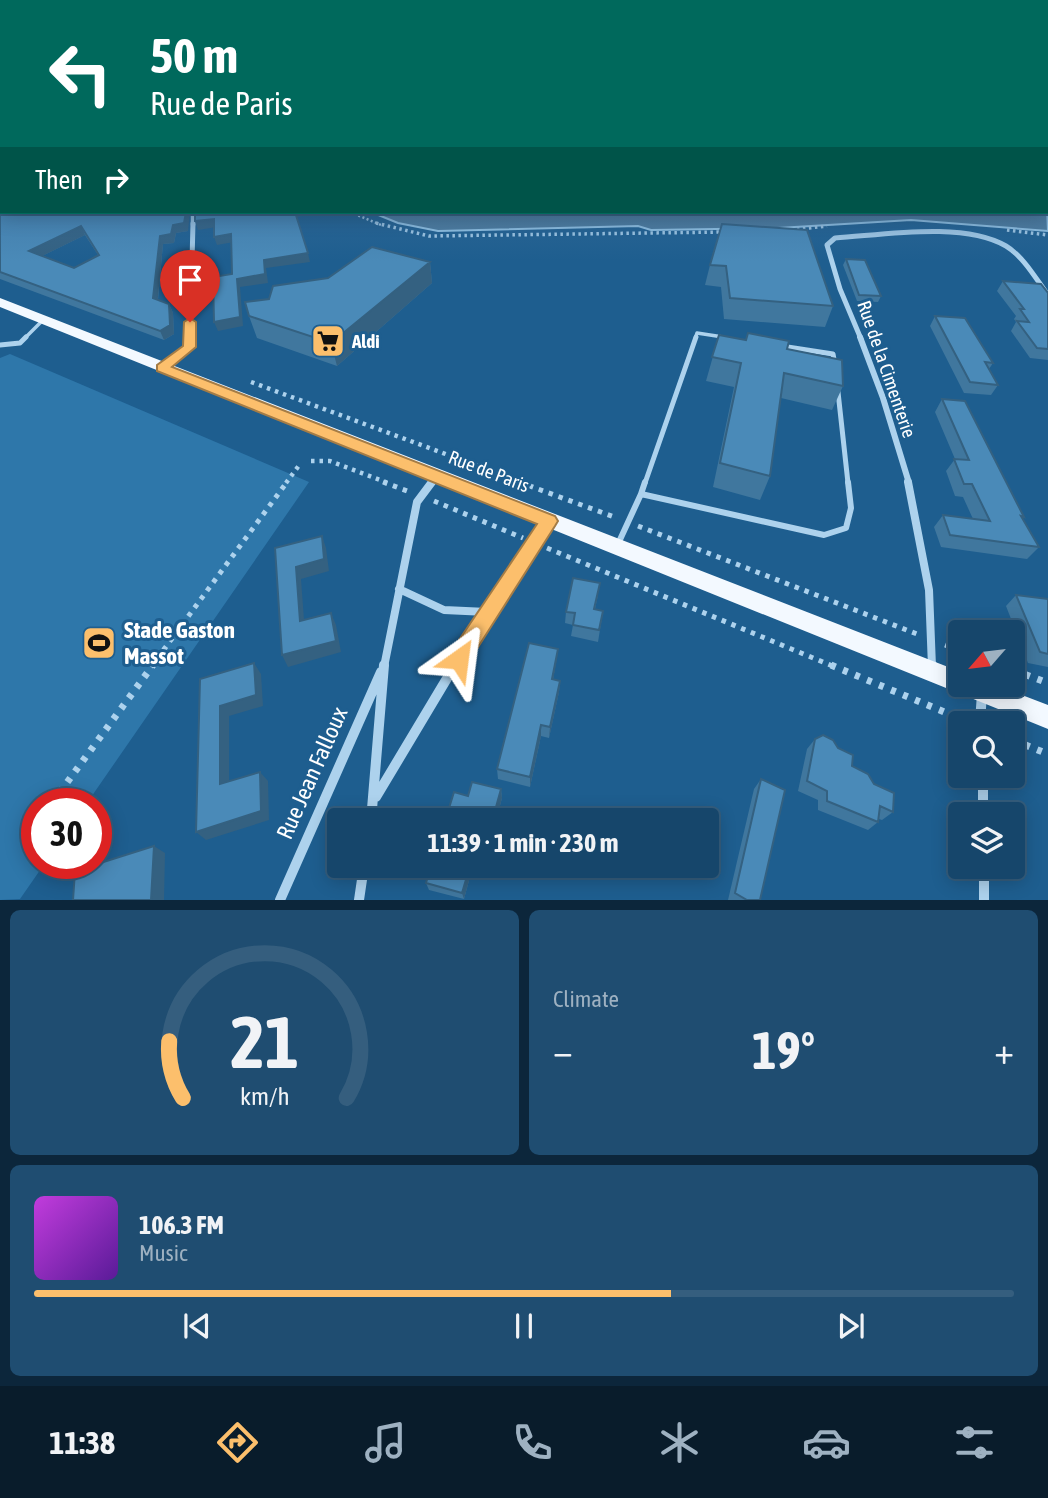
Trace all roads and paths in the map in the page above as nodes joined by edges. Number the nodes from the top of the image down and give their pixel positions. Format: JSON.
{"nodes":[{"id":1,"x":193,"y":214,"type":"edge"},
{"id":2,"x":354,"y":214,"type":"edge"},
{"id":3,"x":839,"y":225,"type":"dead end"},
{"id":4,"x":997,"y":229,"type":"dead end"},
{"id":5,"x":786,"y":230,"type":"edge"},
{"id":6,"x":733,"y":232,"type":"edge"},
{"id":7,"x":1048,"y":236,"type":"edge"},
{"id":8,"x":1048,"y":295,"type":"edge"},
{"id":9,"x":0,"y":302,"type":"edge"},
{"id":10,"x":44,"y":319,"type":"junction"},
{"id":11,"x":724,"y":337,"type":"edge"},
{"id":12,"x":0,"y":345,"type":"edge"},
{"id":13,"x":779,"y":346,"type":"edge"},
{"id":14,"x":835,"y":367,"type":"edge"},
{"id":15,"x":162,"y":368,"type":"junction"},
{"id":16,"x":246,"y":379,"type":"dead end"},
{"id":17,"x":836,"y":380,"type":"edge"},
{"id":18,"x":311,"y":461,"type":"dead end"},
{"id":19,"x":300,"y":464,"type":"dead end"},
{"id":20,"x":436,"y":477,"type":"junction"},
{"id":21,"x":640,"y":495,"type":"junction"},
{"id":22,"x":422,"y":496,"type":"junction"},
{"id":23,"x":549,"y":521,"type":"junction"},
{"id":24,"x":628,"y":523,"type":"junction"},
{"id":25,"x":534,"y":543,"type":"junction"},
{"id":26,"x":616,"y":547,"type":"junction"},
{"id":27,"x":399,"y":589,"type":"junction"},
{"id":28,"x":487,"y":612,"type":"junction"},
{"id":29,"x":933,"y":640,"type":"junction"},
{"id":30,"x":948,"y":646,"type":"edge"},
{"id":31,"x":384,"y":664,"type":"junction"},
{"id":32,"x":932,"y":673,"type":"junction"},
{"id":33,"x":1026,"y":675,"type":"edge"},
{"id":34,"x":948,"y":679,"type":"edge"},
{"id":35,"x":1048,"y":683,"type":"edge"},
{"id":36,"x":995,"y":697,"type":"edge"},
{"id":37,"x":948,"y":714,"type":"edge"},
{"id":38,"x":1048,"y":717,"type":"edge"},
{"id":39,"x":1025,"y":745,"type":"edge"},
{"id":40,"x":1048,"y":754,"type":"edge"},
{"id":41,"x":63,"y":788,"type":"edge"},
{"id":42,"x":374,"y":800,"type":"junction"},
{"id":43,"x":373,"y":808,"type":"edge"},
{"id":44,"x":362,"y":878,"type":"edge"},
{"id":45,"x":984,"y":879,"type":"edge"},
{"id":46,"x":279,"y":900,"type":"edge"},
{"id":47,"x":359,"y":900,"type":"edge"},
{"id":48,"x":984,"y":900,"type":"edge"}],
"edges":[{"from":1,"to":15,"type":"street"},
{"from":2,"to":6,"type":"path"},
{"from":3,"to":5,"type":"path"},
{"from":4,"to":7,"type":"path"},
{"from":8,"to":29,"type":"street","name":"Rue de la Cimenterie"},
{"from":9,"to":10,"type":"main road","name":"Rue de Paris"},
{"from":10,"to":12,"type":"lane"},
{"from":10,"to":15,"type":"main road","name":"Rue de Paris"},
{"from":11,"to":21,"type":"lane"},
{"from":13,"to":14,"type":"lane"},
{"from":15,"to":20,"type":"main road","name":"Rue de Paris"},
{"from":16,"to":24,"type":"path"},
{"from":17,"to":21,"type":"lane"},
{"from":18,"to":22,"type":"path"},
{"from":19,"to":41,"type":"path"},
{"from":20,"to":22,"type":"street","name":"Rue Jean Falloux"},
{"from":20,"to":23,"type":"main road","name":"Rue de Paris"},
{"from":21,"to":24,"type":"lane"},
{"from":22,"to":25,"type":"path"},
{"from":22,"to":27,"type":"street","name":"Rue Jean Falloux"},
{"from":23,"to":25,"type":"street","name":"Rue Jean Falloux"},
{"from":23,"to":26,"type":"main road","name":"Rue de Paris"},
{"from":24,"to":26,"type":"lane"},
{"from":24,"to":29,"type":"path"},
{"from":25,"to":28,"type":"street","name":"Rue Jean Falloux"},
{"from":25,"to":37,"type":"path"},
{"from":26,"to":32,"type":"main road","name":"Rue de Paris"},
{"from":27,"to":28,"type":"street"},
{"from":27,"to":31,"type":"street","name":"Rue Jean Falloux"},
{"from":28,"to":42,"type":"street","name":"Rue Jean Falloux"},
{"from":29,"to":30,"type":"path"},
{"from":29,"to":32,"type":"street","name":"Rue de la Cimenterie"},
{"from":31,"to":42,"type":"street","name":"Rue Jean Falloux"},
{"from":31,"to":46,"type":"street","name":"Rue Jean Falloux"},
{"from":32,"to":34,"type":"main road","name":"Rue de Paris"},
{"from":33,"to":35,"type":"path"},
{"from":36,"to":38,"type":"main road","name":"Rue de Paris"},
{"from":39,"to":40,"type":"path"},
{"from":42,"to":43,"type":"street","name":"Rue Jean Falloux"},
{"from":44,"to":47,"type":"street"},
{"from":45,"to":48,"type":"street"}]}
